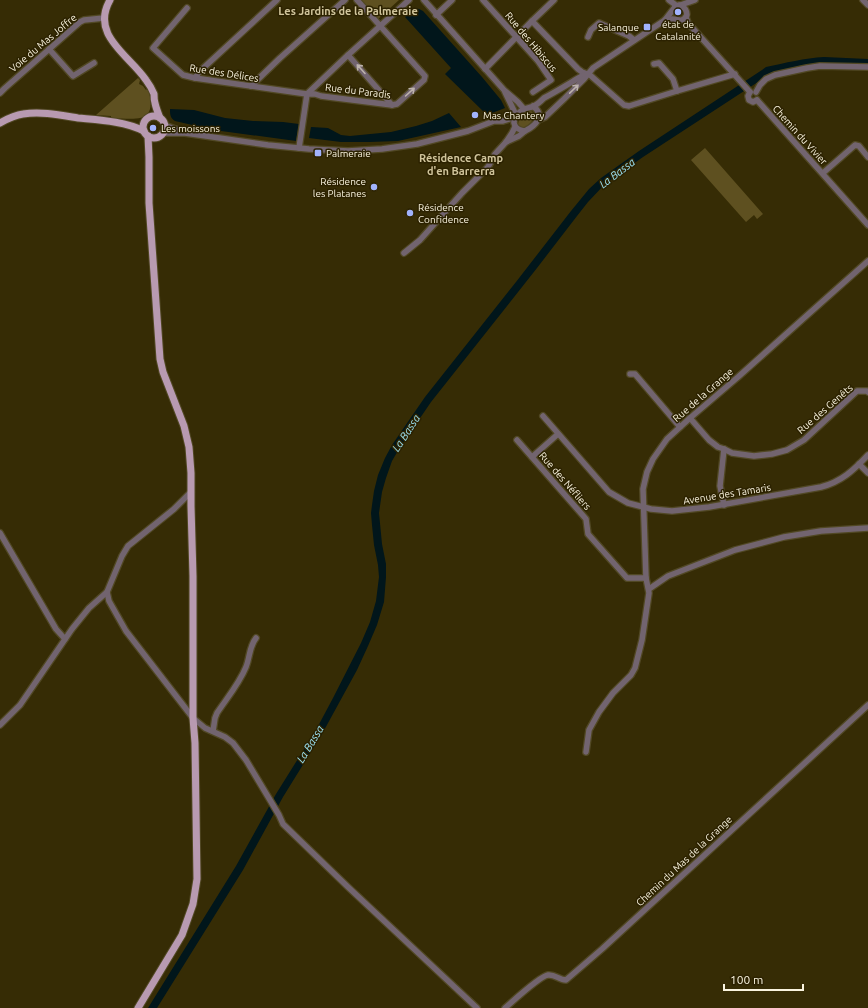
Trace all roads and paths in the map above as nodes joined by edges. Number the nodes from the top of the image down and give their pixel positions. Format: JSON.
{"nodes":[{"id":1,"x":110,"y":0,"type":"edge"},
{"id":2,"x":277,"y":0,"type":"edge"},
{"id":3,"x":345,"y":0,"type":"edge"},
{"id":4,"x":357,"y":0,"type":"edge"},
{"id":5,"x":409,"y":0,"type":"edge"},
{"id":6,"x":424,"y":0,"type":"edge"},
{"id":7,"x":452,"y":0,"type":"edge"},
{"id":8,"x":483,"y":0,"type":"edge"},
{"id":9,"x":554,"y":0,"type":"edge"},
{"id":10,"x":863,"y":0,"type":"edge"},
{"id":11,"x":694,"y":1,"type":"edge"},
{"id":12,"x":868,"y":5,"type":"edge"},
{"id":13,"x":674,"y":6,"type":"edge"},
{"id":14,"x":187,"y":8,"type":"dead end"},
{"id":15,"x":686,"y":10,"type":"junction"},
{"id":16,"x":436,"y":15,"type":"junction"},
{"id":17,"x":104,"y":18,"type":"junction"},
{"id":18,"x":674,"y":19,"type":"junction"},
{"id":19,"x":666,"y":20,"type":"junction"},
{"id":20,"x":685,"y":20,"type":"junction"},
{"id":21,"x":532,"y":21,"type":"junction"},
{"id":22,"x":380,"y":26,"type":"junction"},
{"id":23,"x":516,"y":37,"type":"junction"},
{"id":24,"x":588,"y":37,"type":"dead end"},
{"id":25,"x":634,"y":40,"type":"junction"},
{"id":26,"x":49,"y":49,"type":"junction"},
{"id":27,"x":348,"y":55,"type":"junction"},
{"id":28,"x":94,"y":63,"type":"dead end"},
{"id":29,"x":654,"y":64,"type":"dead end"},
{"id":30,"x":868,"y":68,"type":"edge"},
{"id":31,"x":485,"y":69,"type":"junction"},
{"id":32,"x":588,"y":74,"type":"junction"},
{"id":33,"x":735,"y":74,"type":"junction"},
{"id":34,"x":195,"y":78,"type":"junction"},
{"id":35,"x":251,"y":86,"type":"junction"},
{"id":36,"x":504,"y":90,"type":"junction"},
{"id":37,"x":557,"y":91,"type":"junction"},
{"id":38,"x":677,"y":91,"type":"junction"},
{"id":39,"x":752,"y":91,"type":"junction"},
{"id":40,"x":533,"y":92,"type":"dead end"},
{"id":41,"x":0,"y":93,"type":"edge"},
{"id":42,"x":307,"y":94,"type":"junction"},
{"id":43,"x":564,"y":99,"type":"junction"},
{"id":44,"x":757,"y":100,"type":"junction"},
{"id":45,"x":392,"y":105,"type":"junction"},
{"id":46,"x":533,"y":106,"type":"junction"},
{"id":47,"x":524,"y":109,"type":"junction"},
{"id":48,"x":516,"y":116,"type":"junction"},
{"id":49,"x":156,"y":117,"type":"junction"},
{"id":50,"x":145,"y":120,"type":"junction"},
{"id":51,"x":503,"y":120,"type":"junction"},
{"id":52,"x":538,"y":120,"type":"junction"},
{"id":53,"x":0,"y":123,"type":"edge"},
{"id":54,"x":122,"y":123,"type":"junction"},
{"id":55,"x":164,"y":125,"type":"junction"},
{"id":56,"x":514,"y":125,"type":"junction"},
{"id":57,"x":525,"y":132,"type":"junction"},
{"id":58,"x":163,"y":133,"type":"junction"},
{"id":59,"x":185,"y":133,"type":"junction"},
{"id":60,"x":146,"y":134,"type":"junction"},
{"id":61,"x":156,"y":138,"type":"junction"},
{"id":62,"x":506,"y":142,"type":"junction"},
{"id":63,"x":299,"y":148,"type":"junction"},
{"id":64,"x":149,"y":157,"type":"junction"},
{"id":65,"x":868,"y":157,"type":"edge"},
{"id":66,"x":823,"y":173,"type":"junction"},
{"id":67,"x":868,"y":225,"type":"edge"},
{"id":68,"x":404,"y":253,"type":"dead end"},
{"id":69,"x":868,"y":261,"type":"edge"},
{"id":70,"x":630,"y":374,"type":"dead end"},
{"id":71,"x":868,"y":392,"type":"edge"},
{"id":72,"x":543,"y":416,"type":"dead end"},
{"id":73,"x":690,"y":418,"type":"junction"},
{"id":74,"x":680,"y":427,"type":"junction"},
{"id":75,"x":558,"y":434,"type":"junction"},
{"id":76,"x":517,"y":440,"type":"dead end"},
{"id":77,"x":724,"y":449,"type":"junction"},
{"id":78,"x":868,"y":455,"type":"edge"},
{"id":79,"x":532,"y":457,"type":"junction"},
{"id":80,"x":859,"y":464,"type":"junction"},
{"id":81,"x":868,"y":473,"type":"edge"},
{"id":82,"x":191,"y":492,"type":"junction"},
{"id":83,"x":724,"y":505,"type":"junction"},
{"id":84,"x":643,"y":507,"type":"junction"},
{"id":85,"x":868,"y":528,"type":"edge"},
{"id":86,"x":0,"y":533,"type":"edge"},
{"id":87,"x":646,"y":578,"type":"junction"},
{"id":88,"x":648,"y":589,"type":"junction"},
{"id":89,"x":107,"y":592,"type":"junction"},
{"id":90,"x":256,"y":638,"type":"dead end"},
{"id":91,"x":65,"y":639,"type":"junction"},
{"id":92,"x":868,"y":705,"type":"edge"},
{"id":93,"x":193,"y":718,"type":"junction"},
{"id":94,"x":0,"y":725,"type":"edge"},
{"id":95,"x":213,"y":731,"type":"junction"},
{"id":96,"x":586,"y":752,"type":"dead end"},
{"id":97,"x":138,"y":1008,"type":"edge"},
{"id":98,"x":476,"y":1008,"type":"edge"},
{"id":99,"x":505,"y":1008,"type":"edge"}],
"edges":[{"from":1,"to":17,"type":"main road"},
{"from":2,"to":34,"type":"street"},
{"from":3,"to":35,"type":"street"},
{"from":4,"to":22,"type":"street"},
{"from":5,"to":22,"type":"street"},
{"from":6,"to":16,"type":"street"},
{"from":7,"to":16,"type":"street"},
{"from":8,"to":23,"type":"street","name":"Rue des Hibiscus"},
{"from":9,"to":21,"type":"street"},
{"from":10,"to":12,"type":"street"},
{"from":11,"to":13,"type":"street"},
{"from":11,"to":15,"type":"street"},
{"from":13,"to":15,"type":"street"},
{"from":13,"to":18,"type":"street"},
{"from":13,"to":19,"type":"street"},
{"from":14,"to":34,"type":"street","name":"Rue des Délices"},
{"from":15,"to":20,"type":"street"},
{"from":16,"to":31,"type":"street"},
{"from":17,"to":26,"type":"street","name":"Voie du Mas Joffre"},
{"from":17,"to":49,"type":"main road"},
{"from":18,"to":19,"type":"street"},
{"from":18,"to":20,"type":"street"},
{"from":19,"to":25,"type":"street"},
{"from":20,"to":33,"type":"street"},
{"from":21,"to":23,"type":"street"},
{"from":21,"to":32,"type":"street"},
{"from":22,"to":27,"type":"street"},
{"from":45,"to":22,"type":"street","name":"Rue du Paradis","one_way":true},
{"from":23,"to":31,"type":"street"},
{"from":23,"to":40,"type":"street","name":"Rue des Hibiscus"},
{"from":24,"to":25,"type":"street"},
{"from":25,"to":32,"type":"street"},
{"from":26,"to":28,"type":"street"},
{"from":26,"to":41,"type":"street","name":"Voie du Mas Joffre"},
{"from":27,"to":42,"type":"street"},
{"from":45,"to":27,"type":"street","one_way":true},
{"from":29,"to":38,"type":"street"},
{"from":30,"to":39,"type":"street"},
{"from":31,"to":36,"type":"street"},
{"from":32,"to":37,"type":"street"},
{"from":32,"to":38,"type":"street"},
{"from":43,"to":32,"type":"street","one_way":true},
{"from":33,"to":38,"type":"street"},
{"from":33,"to":39,"type":"street"},
{"from":34,"to":35,"type":"street","name":"Rue des Délices"},
{"from":35,"to":42,"type":"street","name":"Rue des Délices"},
{"from":36,"to":47,"type":"street"},
{"from":36,"to":48,"type":"street"},
{"from":37,"to":43,"type":"street"},
{"from":37,"to":46,"type":"street"},
{"from":39,"to":44,"type":"street"},
{"from":39,"to":44,"type":"street"},
{"from":42,"to":45,"type":"street","name":"Rue du Paradis"},
{"from":42,"to":63,"type":"street"},
{"from":43,"to":52,"type":"street"},
{"from":44,"to":66,"type":"street","name":"Chemin du Vivier"},
{"from":46,"to":47,"type":"street"},
{"from":46,"to":52,"type":"street"},
{"from":47,"to":48,"type":"street"},
{"from":48,"to":51,"type":"street"},
{"from":48,"to":56,"type":"street"},
{"from":49,"to":50,"type":"main road"},
{"from":49,"to":55,"type":"main road"},
{"from":50,"to":54,"type":"main road"},
{"from":50,"to":60,"type":"main road"},
{"from":51,"to":56,"type":"street"},
{"from":51,"to":63,"type":"street"},
{"from":52,"to":57,"type":"street"},
{"from":53,"to":54,"type":"main road"},
{"from":54,"to":60,"type":"main road"},
{"from":55,"to":58,"type":"main road"},
{"from":55,"to":59,"type":"street"},
{"from":56,"to":57,"type":"street"},
{"from":56,"to":62,"type":"street"},
{"from":57,"to":62,"type":"street"},
{"from":58,"to":59,"type":"street"},
{"from":58,"to":61,"type":"main road"},
{"from":59,"to":63,"type":"street"},
{"from":60,"to":61,"type":"main road"},
{"from":60,"to":64,"type":"main road"},
{"from":61,"to":64,"type":"main road"},
{"from":62,"to":68,"type":"street"},
{"from":64,"to":82,"type":"main road"},
{"from":65,"to":66,"type":"street"},
{"from":66,"to":67,"type":"street","name":"Chemin du Vivier"},
{"from":69,"to":73,"type":"street","name":"Rue de la Grange"},
{"from":70,"to":74,"type":"street"},
{"from":71,"to":77,"type":"street","name":"Rue des Genêts"},
{"from":72,"to":75,"type":"street","name":"Avenue des Tamaris"},
{"from":73,"to":74,"type":"street","name":"Rue de la Grange"},
{"from":73,"to":77,"type":"street","name":"Rue des Genêts"},
{"from":74,"to":84,"type":"street","name":"Rue de la Grange"},
{"from":75,"to":79,"type":"street"},
{"from":75,"to":84,"type":"street","name":"Avenue des Tamaris"},
{"from":76,"to":79,"type":"street","name":"Rue des Néfliers"},
{"from":77,"to":83,"type":"street"},
{"from":78,"to":80,"type":"street","name":"Avenue des Tamaris"},
{"from":79,"to":87,"type":"street","name":"Rue des Néfliers"},
{"from":80,"to":81,"type":"street"},
{"from":80,"to":83,"type":"street","name":"Avenue des Tamaris"},
{"from":82,"to":89,"type":"street"},
{"from":82,"to":93,"type":"main road"},
{"from":83,"to":84,"type":"street","name":"Avenue des Tamaris"},
{"from":84,"to":87,"type":"street","name":"Rue de la Grange"},
{"from":85,"to":88,"type":"street"},
{"from":86,"to":91,"type":"street"},
{"from":87,"to":88,"type":"street","name":"Rue de la Grange"},
{"from":88,"to":96,"type":"street","name":"Rue de la Grange"},
{"from":89,"to":91,"type":"street"},
{"from":89,"to":93,"type":"street"},
{"from":90,"to":95,"type":"street"},
{"from":91,"to":94,"type":"street"},
{"from":92,"to":99,"type":"street","name":"Chemin du Mas de la Grange"},
{"from":93,"to":95,"type":"street"},
{"from":93,"to":97,"type":"main road"},
{"from":95,"to":98,"type":"street"}]}
